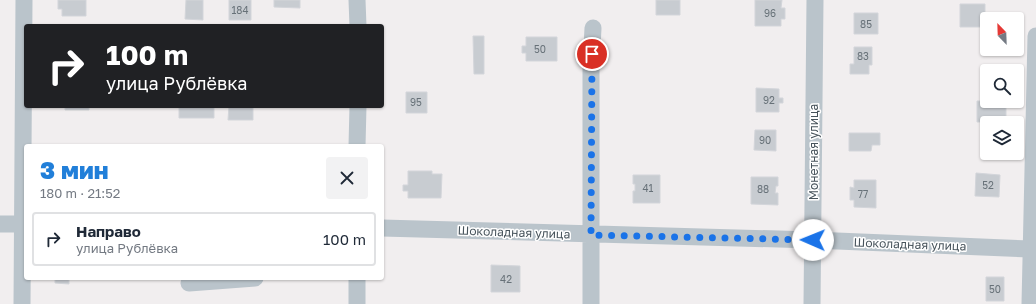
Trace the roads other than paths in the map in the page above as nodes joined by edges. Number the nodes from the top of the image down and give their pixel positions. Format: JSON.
{"nodes":[{"id":1,"x":24,"y":0,"type":"edge"},
{"id":2,"x":357,"y":0,"type":"edge"},
{"id":3,"x":815,"y":0,"type":"edge"},
{"id":4,"x":358,"y":24,"type":"edge"},
{"id":5,"x":593,"y":28,"type":"dead end"},
{"id":6,"x":1036,"y":36,"type":"edge"},
{"id":7,"x":358,"y":108,"type":"edge"},
{"id":8,"x":357,"y":144,"type":"edge"},
{"id":9,"x":0,"y":224,"type":"edge"},
{"id":10,"x":23,"y":224,"type":"junction"},
{"id":11,"x":384,"y":228,"type":"edge"},
{"id":12,"x":591,"y":235,"type":"junction"},
{"id":13,"x":813,"y":240,"type":"junction"},
{"id":14,"x":1030,"y":249,"type":"junction"},
{"id":15,"x":229,"y":280,"type":"edge"},
{"id":16,"x":357,"y":280,"type":"edge"},
{"id":17,"x":189,"y":283,"type":"dead end"},
{"id":18,"x":22,"y":304,"type":"edge"},
{"id":19,"x":357,"y":304,"type":"edge"},
{"id":20,"x":591,"y":304,"type":"edge"},
{"id":21,"x":812,"y":304,"type":"edge"},
{"id":22,"x":1030,"y":304,"type":"edge"}],
"edges":[{"from":1,"to":10,"type":"street"},
{"from":2,"to":4,"type":"street"},
{"from":3,"to":13,"type":"street","name":"Монетная улица"},
{"from":5,"to":12,"type":"street"},
{"from":6,"to":14,"type":"street"},
{"from":7,"to":8,"type":"street"},
{"from":9,"to":10,"type":"street"},
{"from":10,"to":18,"type":"street"},
{"from":11,"to":12,"type":"street","name":"Шоколадная улица"},
{"from":12,"to":13,"type":"street","name":"Шоколадная улица"},
{"from":12,"to":20,"type":"street"},
{"from":13,"to":14,"type":"street","name":"Шоколадная улица"},
{"from":13,"to":21,"type":"street","name":"Монетная улица"},
{"from":14,"to":22,"type":"street"},
{"from":15,"to":17,"type":"street"},
{"from":16,"to":19,"type":"street"}]}
